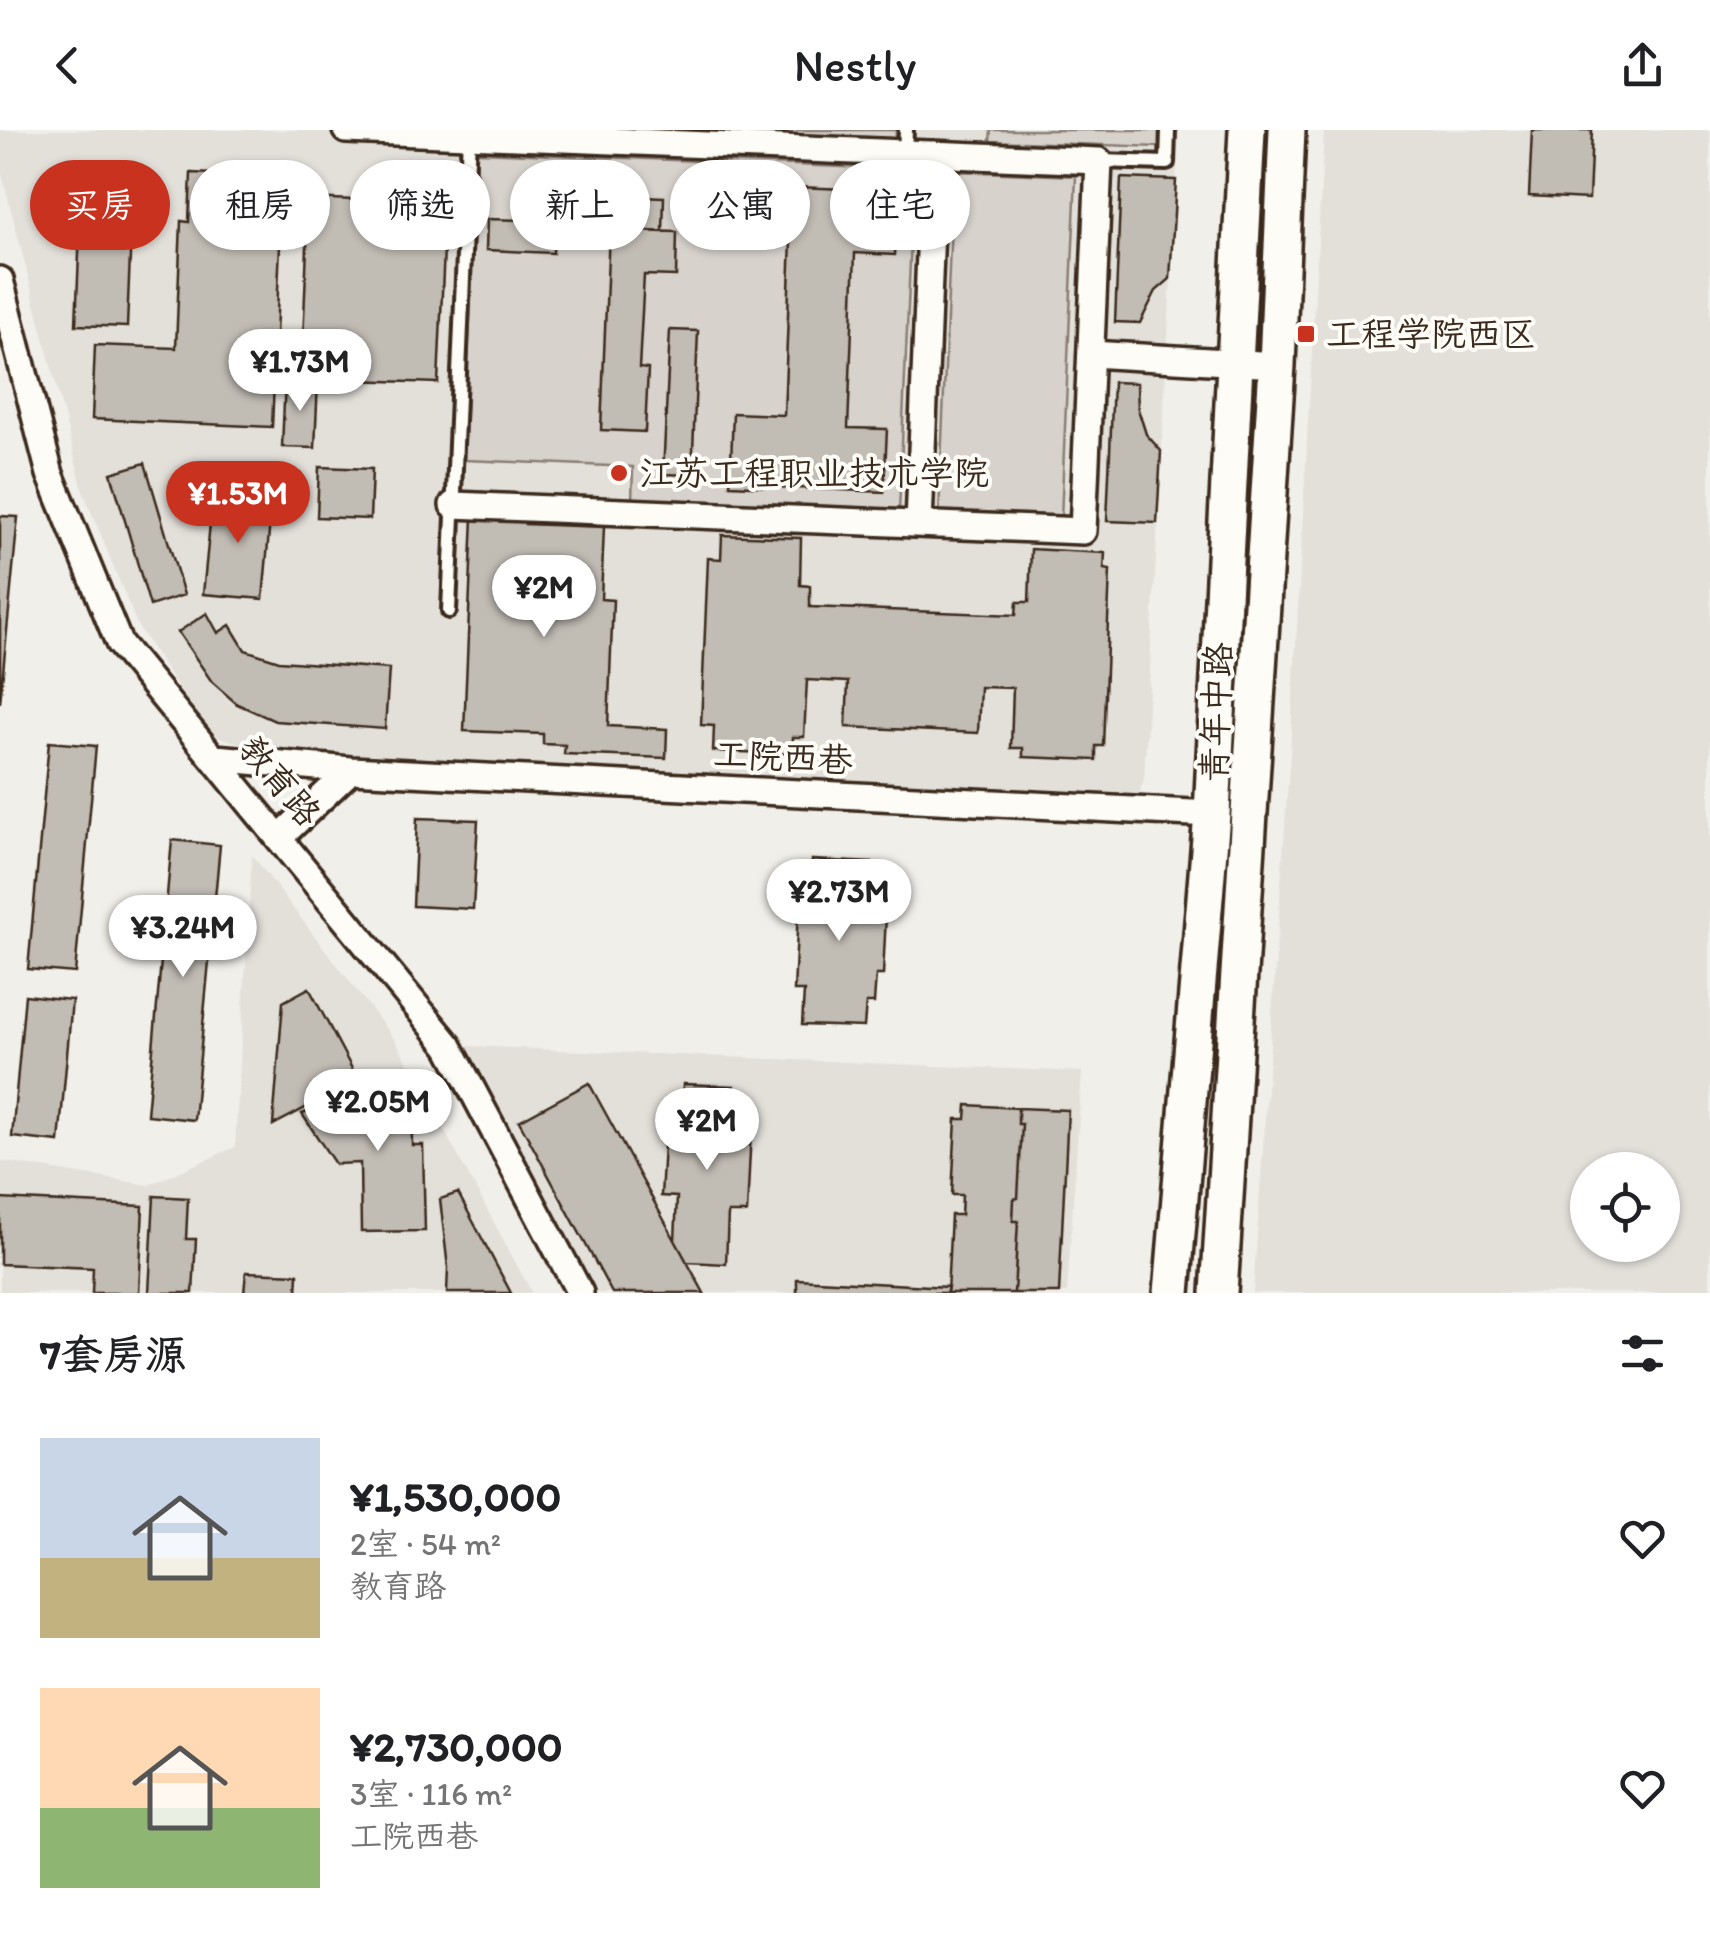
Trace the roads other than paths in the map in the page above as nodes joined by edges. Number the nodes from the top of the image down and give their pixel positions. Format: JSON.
{"nodes":[{"id":1,"x":346,"y":130,"type":"edge"},
{"id":2,"x":1168,"y":130,"type":"edge"},
{"id":3,"x":1246,"y":130,"type":"edge"},
{"id":4,"x":1288,"y":130,"type":"edge"},
{"id":5,"x":469,"y":135,"type":"junction"},
{"id":6,"x":641,"y":136,"type":"edge"},
{"id":7,"x":905,"y":141,"type":"edge"},
{"id":8,"x":934,"y":154,"type":"junction"},
{"id":9,"x":1099,"y":161,"type":"junction"},
{"id":10,"x":0,"y":280,"type":"edge"},
{"id":11,"x":1090,"y":354,"type":"junction"},
{"id":12,"x":1232,"y":362,"type":"junction"},
{"id":13,"x":1278,"y":365,"type":"junction"},
{"id":14,"x":454,"y":505,"type":"junction"},
{"id":15,"x":919,"y":524,"type":"junction"},
{"id":16,"x":449,"y":612,"type":"dead end"},
{"id":17,"x":215,"y":758,"type":"junction"},
{"id":18,"x":350,"y":770,"type":"junction"},
{"id":19,"x":1212,"y":814,"type":"junction"},
{"id":20,"x":280,"y":836,"type":"junction"},
{"id":21,"x":580,"y":1293,"type":"edge"},
{"id":22,"x":1172,"y":1293,"type":"edge"},
{"id":23,"x":1219,"y":1293,"type":"edge"}],
"edges":[{"from":1,"to":5,"type":"street"},
{"from":2,"to":9,"type":"lane"},
{"from":3,"to":12,"type":"main road","name":"青年中路"},
{"from":4,"to":13,"type":"main road","name":"青年中路"},
{"from":5,"to":6,"type":"street"},
{"from":5,"to":14,"type":"lane"},
{"from":6,"to":7,"type":"street"},
{"from":7,"to":8,"type":"street"},
{"from":8,"to":9,"type":"street"},
{"from":8,"to":15,"type":"street"},
{"from":9,"to":11,"type":"street"},
{"from":10,"to":17,"type":"street","name":"教育路"},
{"from":11,"to":12,"type":"street"},
{"from":11,"to":15,"type":"street"},
{"from":12,"to":13,"type":"street"},
{"from":12,"to":19,"type":"main road","name":"青年中路"},
{"from":13,"to":23,"type":"main road","name":"青年中路"},
{"from":14,"to":15,"type":"street"},
{"from":14,"to":16,"type":"lane"},
{"from":17,"to":18,"type":"street","name":"工院西巷"},
{"from":17,"to":20,"type":"street","name":"教育路"},
{"from":18,"to":19,"type":"street","name":"工院西巷"},
{"from":18,"to":20,"type":"street"},
{"from":19,"to":22,"type":"main road","name":"青年中路"},
{"from":20,"to":21,"type":"street","name":"教育路"}]}
